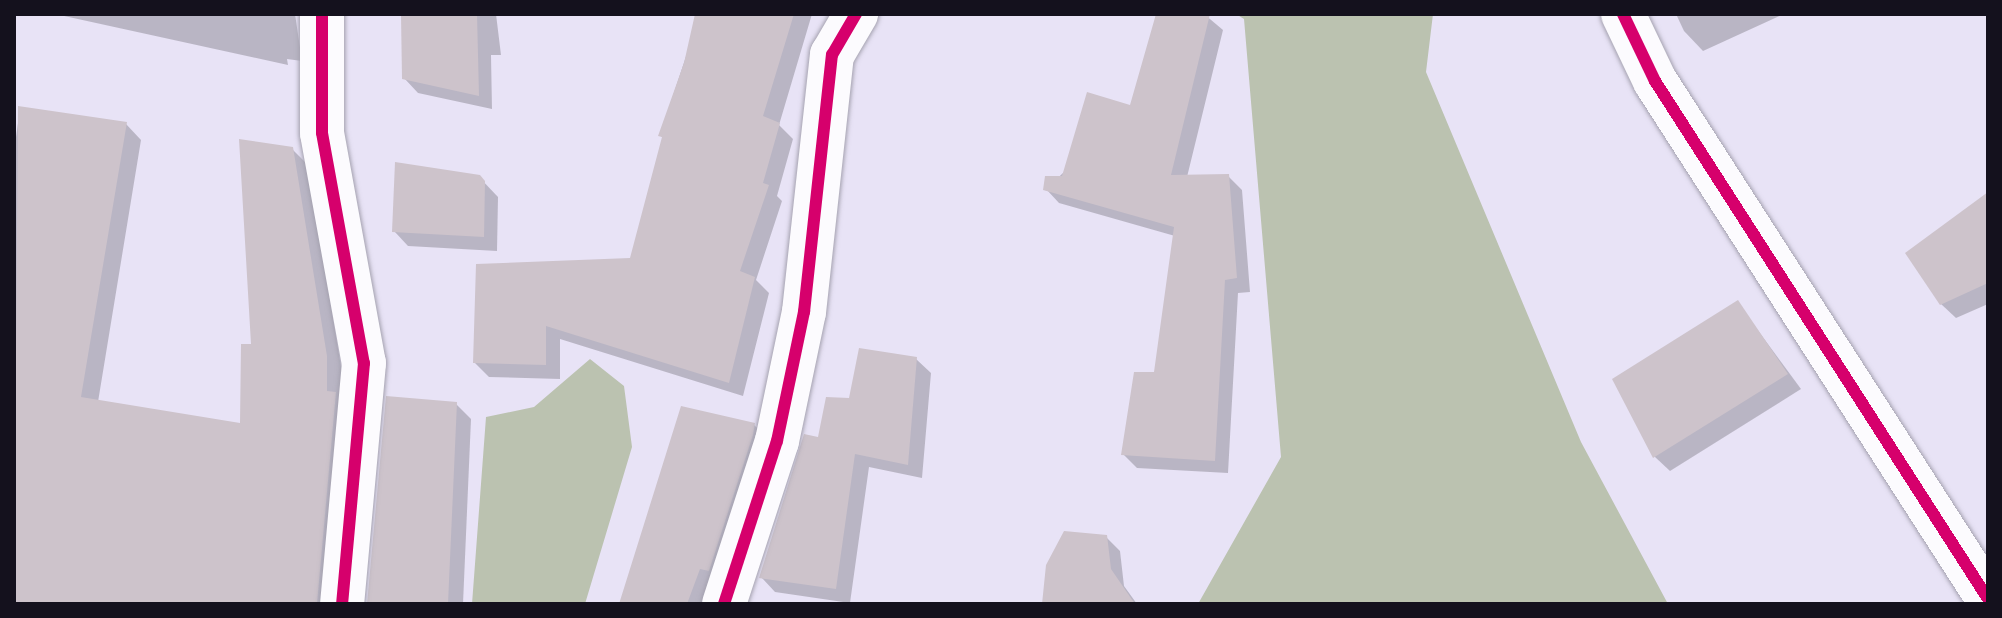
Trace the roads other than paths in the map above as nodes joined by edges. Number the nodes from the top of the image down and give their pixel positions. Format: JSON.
{"nodes":[{"id":1,"x":322,"y":14,"type":"edge"},
{"id":2,"x":856,"y":14,"type":"edge"},
{"id":3,"x":1623,"y":14,"type":"edge"},
{"id":4,"x":1988,"y":599,"type":"edge"},
{"id":5,"x":342,"y":604,"type":"edge"},
{"id":6,"x":724,"y":604,"type":"edge"}],
"edges":[{"from":1,"to":5,"type":"street"},
{"from":2,"to":6,"type":"street"},
{"from":3,"to":4,"type":"street"}]}
